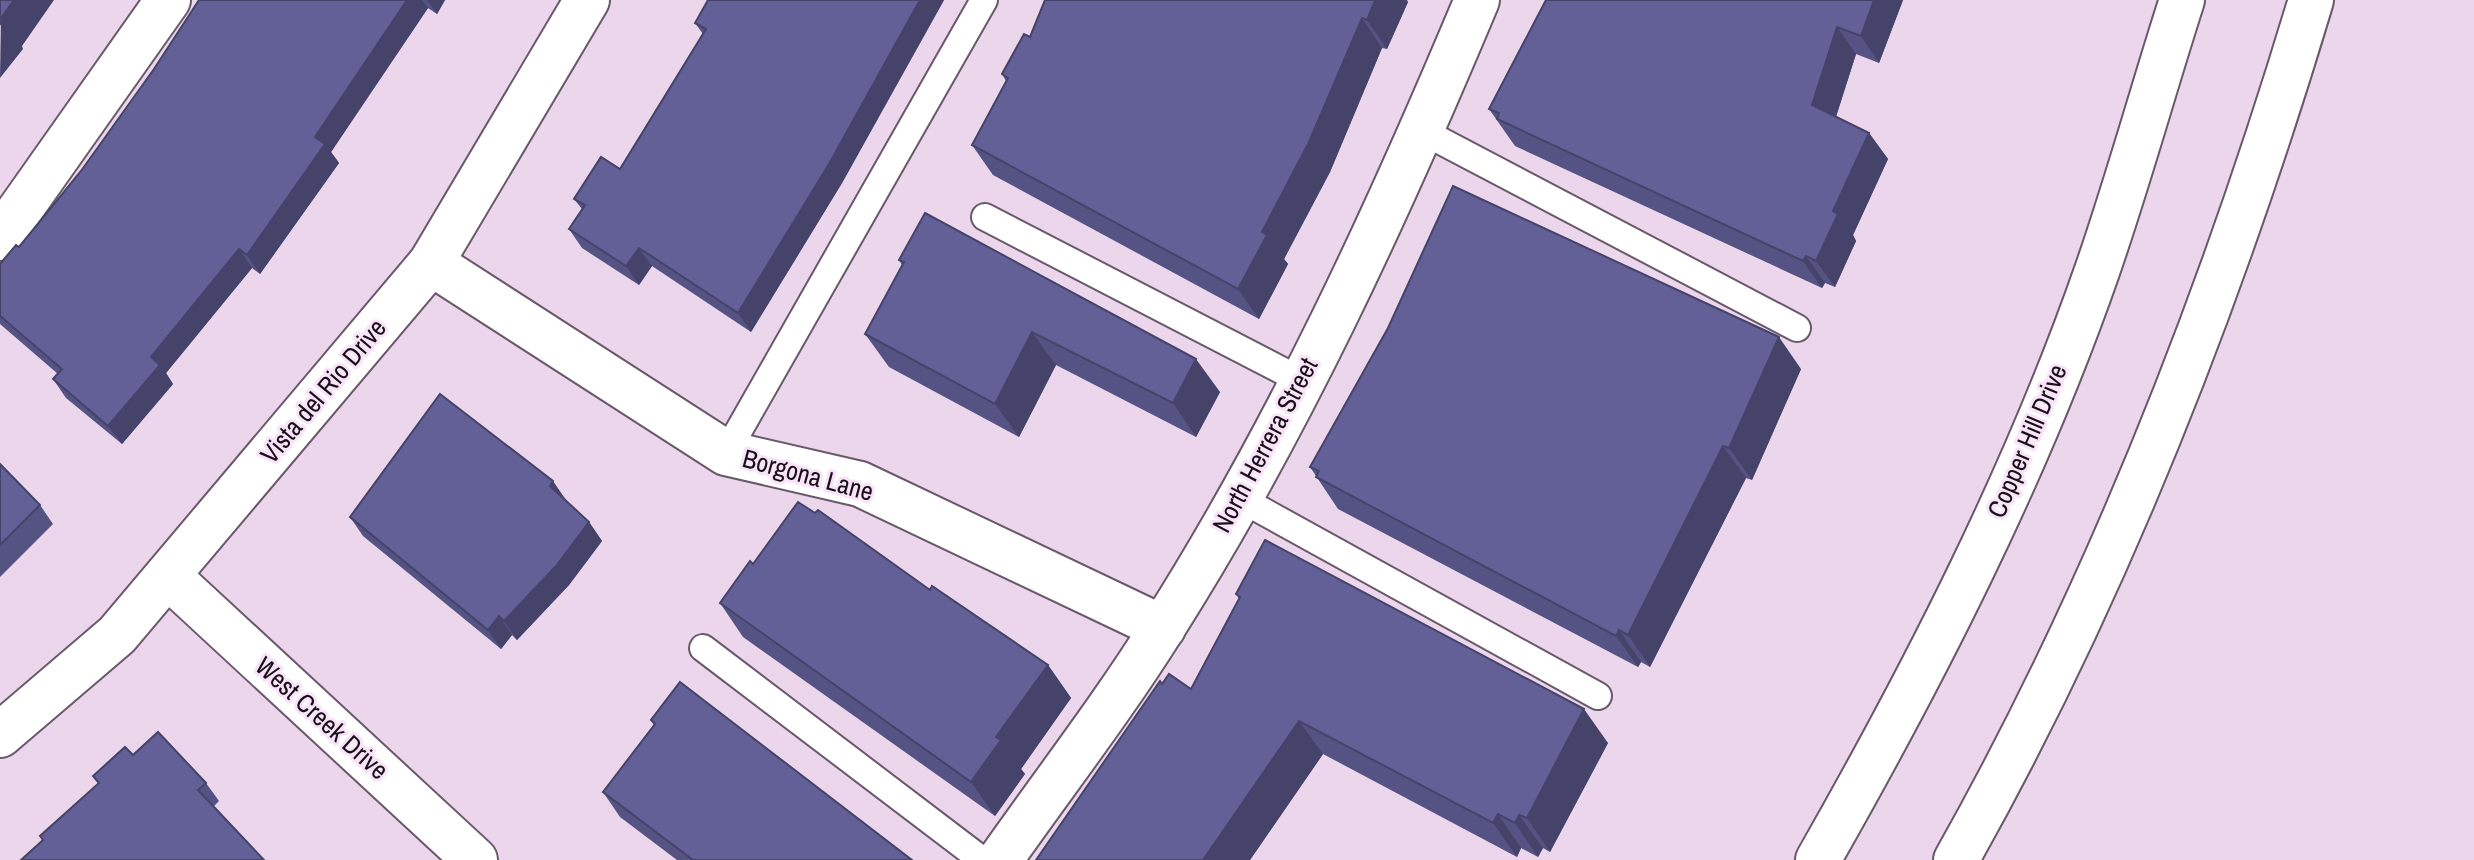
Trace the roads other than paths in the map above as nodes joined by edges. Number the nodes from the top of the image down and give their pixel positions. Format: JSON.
{"nodes":[{"id":1,"x":168,"y":0,"type":"edge"},
{"id":2,"x":587,"y":0,"type":"edge"},
{"id":3,"x":984,"y":0,"type":"edge"},
{"id":4,"x":1477,"y":0,"type":"edge"},
{"id":5,"x":2182,"y":0,"type":"edge"},
{"id":6,"x":2311,"y":0,"type":"edge"},
{"id":7,"x":1422,"y":131,"type":"junction"},
{"id":8,"x":985,"y":217,"type":"dead end"},
{"id":9,"x":0,"y":238,"type":"edge"},
{"id":10,"x":431,"y":263,"type":"junction"},
{"id":11,"x":1797,"y":328,"type":"dead end"},
{"id":12,"x":1302,"y":381,"type":"junction"},
{"id":13,"x":726,"y":453,"type":"junction"},
{"id":14,"x":1239,"y":498,"type":"junction"},
{"id":15,"x":168,"y":576,"type":"junction"},
{"id":16,"x":1163,"y":628,"type":"junction"},
{"id":17,"x":703,"y":648,"type":"dead end"},
{"id":18,"x":1598,"y":696,"type":"dead end"},
{"id":19,"x":0,"y":735,"type":"edge"},
{"id":20,"x":475,"y":860,"type":"edge"},
{"id":21,"x":982,"y":860,"type":"edge"},
{"id":22,"x":1000,"y":860,"type":"edge"},
{"id":23,"x":1818,"y":860,"type":"edge"},
{"id":24,"x":1956,"y":860,"type":"edge"}],
"edges":[{"from":1,"to":9,"type":"street"},
{"from":2,"to":10,"type":"street","name":"Vista del Rio Drive"},
{"from":3,"to":13,"type":"lane"},
{"from":4,"to":7,"type":"street","name":"North Herrera Street"},
{"from":5,"to":23,"type":"street","name":"Copper Hill Drive"},
{"from":6,"to":24,"type":"street"},
{"from":7,"to":11,"type":"lane"},
{"from":7,"to":12,"type":"street","name":"North Herrera Street"},
{"from":8,"to":12,"type":"lane"},
{"from":10,"to":13,"type":"street","name":"Borgona Lane"},
{"from":10,"to":15,"type":"street","name":"Vista del Rio Drive"},
{"from":12,"to":14,"type":"street","name":"North Herrera Street"},
{"from":13,"to":16,"type":"street","name":"Borgona Lane"},
{"from":14,"to":16,"type":"street","name":"North Herrera Street"},
{"from":14,"to":18,"type":"lane"},
{"from":15,"to":19,"type":"street","name":"Vista del Rio Drive"},
{"from":15,"to":20,"type":"street","name":"West Creek Drive"},
{"from":16,"to":22,"type":"street","name":"North Herrera Street"},
{"from":17,"to":21,"type":"lane"}]}
